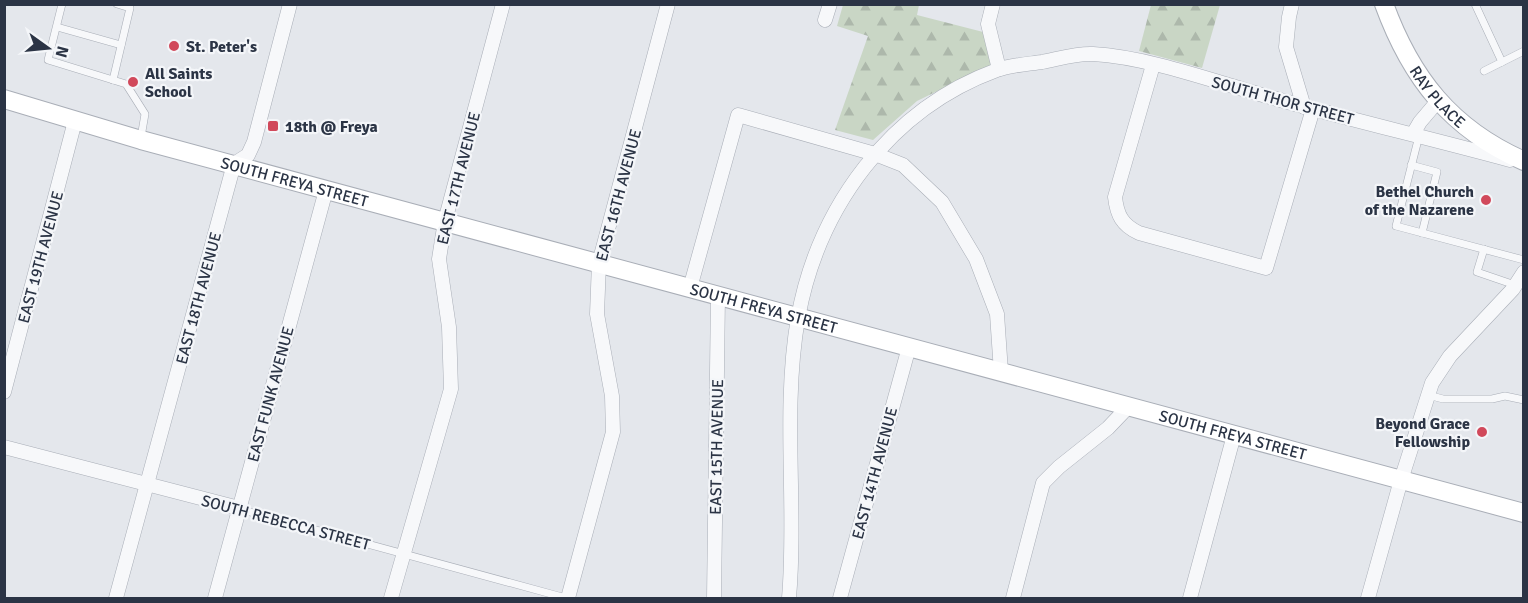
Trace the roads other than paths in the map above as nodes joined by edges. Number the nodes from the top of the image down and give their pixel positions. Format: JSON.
{"nodes":[{"id":1,"x":62,"y":4,"type":"edge"},
{"id":2,"x":117,"y":4,"type":"edge"},
{"id":3,"x":290,"y":4,"type":"edge"},
{"id":4,"x":503,"y":4,"type":"edge"},
{"id":5,"x":668,"y":4,"type":"edge"},
{"id":6,"x":830,"y":4,"type":"edge"},
{"id":7,"x":993,"y":4,"type":"edge"},
{"id":8,"x":1292,"y":4,"type":"edge"},
{"id":9,"x":1384,"y":4,"type":"edge"},
{"id":10,"x":1475,"y":4,"type":"edge"},
{"id":11,"x":131,"y":6,"type":"edge"},
{"id":12,"x":825,"y":20,"type":"dead end"},
{"id":13,"x":57,"y":27,"type":"junction"},
{"id":14,"x":121,"y":45,"type":"junction"},
{"id":15,"x":1524,"y":51,"type":"edge"},
{"id":16,"x":1502,"y":62,"type":"junction"},
{"id":17,"x":1153,"y":65,"type":"junction"},
{"id":18,"x":999,"y":69,"type":"junction"},
{"id":19,"x":1484,"y":71,"type":"dead end"},
{"id":20,"x":113,"y":80,"type":"junction"},
{"id":21,"x":4,"y":99,"type":"edge"},
{"id":22,"x":1437,"y":102,"type":"junction"},
{"id":23,"x":1308,"y":108,"type":"junction"},
{"id":24,"x":75,"y":121,"type":"junction"},
{"id":25,"x":1416,"y":135,"type":"junction"},
{"id":26,"x":141,"y":140,"type":"junction"},
{"id":27,"x":875,"y":154,"type":"junction"},
{"id":28,"x":1524,"y":163,"type":"edge"},
{"id":29,"x":234,"y":164,"type":"junction"},
{"id":30,"x":1412,"y":165,"type":"junction"},
{"id":31,"x":326,"y":190,"type":"junction"},
{"id":32,"x":445,"y":221,"type":"junction"},
{"id":33,"x":1422,"y":232,"type":"junction"},
{"id":34,"x":1484,"y":249,"type":"junction"},
{"id":35,"x":1524,"y":260,"type":"edge"},
{"id":36,"x":599,"y":263,"type":"junction"},
{"id":37,"x":1524,"y":272,"type":"edge"},
{"id":38,"x":1515,"y":285,"type":"junction"},
{"id":39,"x":690,"y":288,"type":"junction"},
{"id":40,"x":718,"y":296,"type":"junction"},
{"id":41,"x":798,"y":317,"type":"junction"},
{"id":42,"x":909,"y":347,"type":"junction"},
{"id":43,"x":1001,"y":372,"type":"junction"},
{"id":44,"x":4,"y":392,"type":"edge"},
{"id":45,"x":1428,"y":395,"type":"junction"},
{"id":46,"x":1524,"y":400,"type":"edge"},
{"id":47,"x":1128,"y":407,"type":"junction"},
{"id":48,"x":1234,"y":435,"type":"junction"},
{"id":49,"x":4,"y":447,"type":"edge"},
{"id":50,"x":1401,"y":480,"type":"junction"},
{"id":51,"x":147,"y":484,"type":"junction"},
{"id":52,"x":239,"y":508,"type":"junction"},
{"id":53,"x":1524,"y":513,"type":"edge"},
{"id":54,"x":403,"y":554,"type":"junction"},
{"id":55,"x":116,"y":598,"type":"edge"},
{"id":56,"x":215,"y":598,"type":"edge"},
{"id":57,"x":391,"y":598,"type":"edge"},
{"id":58,"x":567,"y":598,"type":"edge"},
{"id":59,"x":714,"y":598,"type":"edge"},
{"id":60,"x":789,"y":598,"type":"edge"},
{"id":61,"x":840,"y":598,"type":"edge"},
{"id":62,"x":1013,"y":598,"type":"edge"},
{"id":63,"x":1190,"y":598,"type":"edge"},
{"id":64,"x":1368,"y":598,"type":"edge"}],
"edges":[{"from":1,"to":13,"type":"lane"},
{"from":2,"to":11,"type":"lane"},
{"from":3,"to":29,"type":"street","name":"EAST 18TH AVENUE"},
{"from":4,"to":32,"type":"street","name":"EAST 17TH AVENUE"},
{"from":5,"to":36,"type":"street","name":"EAST 16TH AVENUE"},
{"from":6,"to":12,"type":"street"},
{"from":7,"to":18,"type":"street"},
{"from":8,"to":23,"type":"street"},
{"from":9,"to":22,"type":"main road","name":"RAY PLACE"},
{"from":10,"to":16,"type":"lane"},
{"from":11,"to":14,"type":"lane"},
{"from":13,"to":14,"type":"lane"},
{"from":13,"to":20,"type":"lane"},
{"from":14,"to":20,"type":"lane"},
{"from":15,"to":16,"type":"lane"},
{"from":16,"to":19,"type":"lane"},
{"from":17,"to":18,"type":"street","name":"SOUTH THOR STREET"},
{"from":17,"to":23,"type":"street","name":"SOUTH THOR STREET"},
{"from":17,"to":23,"type":"street"},
{"from":18,"to":27,"type":"street","name":"SOUTH THOR STREET"},
{"from":20,"to":26,"type":"lane"},
{"from":21,"to":24,"type":"main road","name":"SOUTH FREYA STREET"},
{"from":22,"to":25,"type":"street"},
{"from":22,"to":28,"type":"main road","name":"RAY PLACE"},
{"from":23,"to":25,"type":"street","name":"SOUTH THOR STREET"},
{"from":24,"to":26,"type":"main road","name":"SOUTH FREYA STREET"},
{"from":24,"to":44,"type":"street","name":"EAST 19TH AVENUE"},
{"from":25,"to":28,"type":"street","name":"SOUTH THOR STREET"},
{"from":25,"to":30,"type":"lane"},
{"from":26,"to":29,"type":"main road","name":"SOUTH FREYA STREET"},
{"from":27,"to":39,"type":"street"},
{"from":27,"to":41,"type":"street","name":"SOUTH THOR STREET"},
{"from":27,"to":43,"type":"street"},
{"from":29,"to":31,"type":"main road","name":"SOUTH FREYA STREET"},
{"from":29,"to":51,"type":"street","name":"EAST 18TH AVENUE"},
{"from":30,"to":33,"type":"lane"},
{"from":30,"to":33,"type":"lane"},
{"from":31,"to":32,"type":"main road","name":"SOUTH FREYA STREET"},
{"from":31,"to":52,"type":"street","name":"EAST FUNK AVENUE"},
{"from":32,"to":36,"type":"main road","name":"SOUTH FREYA STREET"},
{"from":32,"to":54,"type":"street","name":"EAST 17TH AVENUE"},
{"from":33,"to":34,"type":"lane"},
{"from":34,"to":35,"type":"lane"},
{"from":34,"to":38,"type":"lane"},
{"from":36,"to":39,"type":"main road","name":"SOUTH FREYA STREET"},
{"from":36,"to":58,"type":"street","name":"EAST 16TH AVENUE"},
{"from":37,"to":38,"type":"street"},
{"from":38,"to":45,"type":"street"},
{"from":39,"to":40,"type":"main road","name":"SOUTH FREYA STREET"},
{"from":40,"to":41,"type":"main road","name":"SOUTH FREYA STREET"},
{"from":40,"to":59,"type":"street","name":"EAST 15TH AVENUE"},
{"from":41,"to":42,"type":"main road","name":"SOUTH FREYA STREET"},
{"from":41,"to":60,"type":"street","name":"SOUTH THOR STREET"},
{"from":42,"to":43,"type":"main road","name":"SOUTH FREYA STREET"},
{"from":42,"to":61,"type":"street","name":"EAST 14TH AVENUE"},
{"from":43,"to":47,"type":"main road","name":"SOUTH FREYA STREET"},
{"from":45,"to":46,"type":"lane"},
{"from":45,"to":50,"type":"street"},
{"from":47,"to":48,"type":"main road","name":"SOUTH FREYA STREET"},
{"from":47,"to":62,"type":"street"},
{"from":48,"to":50,"type":"main road","name":"SOUTH FREYA STREET"},
{"from":48,"to":63,"type":"street"},
{"from":49,"to":51,"type":"street","name":"SOUTH REBECCA STREET"},
{"from":50,"to":53,"type":"main road","name":"SOUTH FREYA STREET"},
{"from":50,"to":64,"type":"street"},
{"from":51,"to":52,"type":"street","name":"SOUTH REBECCA STREET"},
{"from":51,"to":55,"type":"street","name":"EAST 18TH AVENUE"},
{"from":52,"to":54,"type":"lane","name":"SOUTH REBECCA STREET"},
{"from":52,"to":56,"type":"street","name":"EAST FUNK AVENUE"},
{"from":54,"to":57,"type":"street","name":"EAST 17TH AVENUE"},
{"from":54,"to":58,"type":"lane","name":"SOUTH REBECCA STREET"}]}
